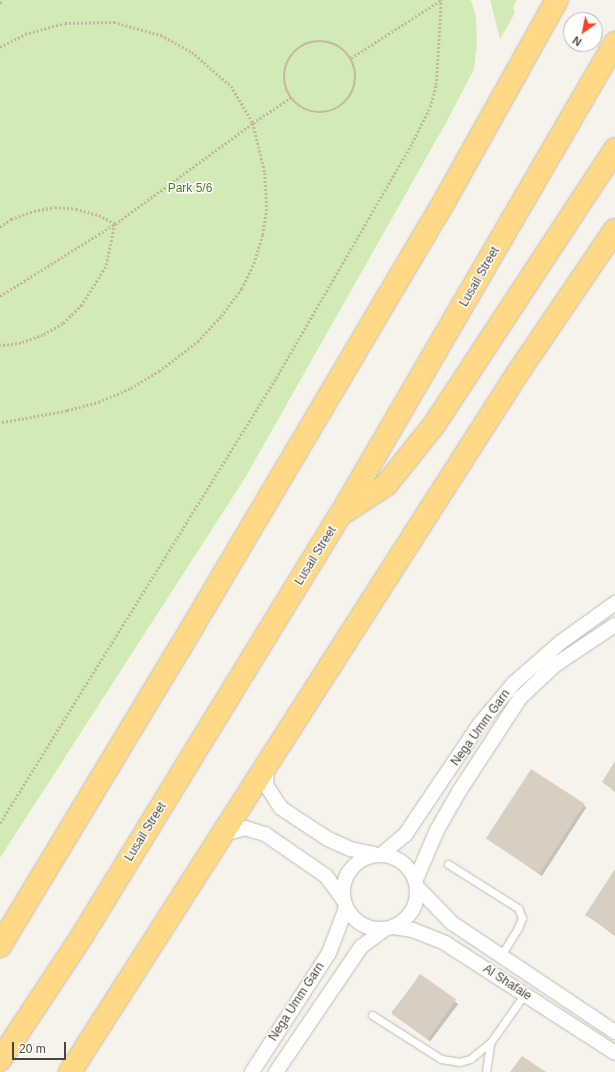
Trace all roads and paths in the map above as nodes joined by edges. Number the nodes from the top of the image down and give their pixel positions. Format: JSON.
{"nodes":[{"id":1,"x":4,"y":0,"type":"edge"},
{"id":2,"x":441,"y":0,"type":"edge"},
{"id":3,"x":557,"y":0,"type":"edge"},
{"id":4,"x":0,"y":3,"type":"edge"},
{"id":5,"x":615,"y":43,"type":"edge"},
{"id":6,"x":0,"y":47,"type":"edge"},
{"id":7,"x":351,"y":58,"type":"junction"},
{"id":8,"x":290,"y":98,"type":"junction"},
{"id":9,"x":253,"y":124,"type":"junction"},
{"id":10,"x":615,"y":149,"type":"edge"},
{"id":11,"x":609,"y":165,"type":"edge"},
{"id":12,"x":115,"y":224,"type":"junction"},
{"id":13,"x":0,"y":227,"type":"edge"},
{"id":14,"x":615,"y":230,"type":"edge"},
{"id":15,"x":0,"y":296,"type":"edge"},
{"id":16,"x":0,"y":346,"type":"edge"},
{"id":17,"x":0,"y":423,"type":"edge"},
{"id":18,"x":341,"y":514,"type":"junction"},
{"id":19,"x":615,"y":603,"type":"edge"},
{"id":20,"x":615,"y":625,"type":"edge"},
{"id":21,"x":267,"y":766,"type":"junction"},
{"id":22,"x":0,"y":823,"type":"edge"},
{"id":23,"x":220,"y":836,"type":"junction"},
{"id":24,"x":378,"y":854,"type":"junction"},
{"id":25,"x":448,"y":864,"type":"dead end"},
{"id":26,"x":417,"y":884,"type":"junction"},
{"id":27,"x":345,"y":904,"type":"junction"},
{"id":28,"x":389,"y":928,"type":"junction"},
{"id":29,"x":0,"y":946,"type":"edge"},
{"id":30,"x":500,"y":957,"type":"junction"},
{"id":31,"x":524,"y":995,"type":"junction"},
{"id":32,"x":372,"y":1015,"type":"dead end"},
{"id":33,"x":18,"y":1031,"type":"junction"},
{"id":34,"x":615,"y":1032,"type":"edge"},
{"id":35,"x":490,"y":1043,"type":"junction"},
{"id":36,"x":615,"y":1053,"type":"edge"},
{"id":37,"x":0,"y":1060,"type":"edge"},
{"id":38,"x":8,"y":1072,"type":"edge"},
{"id":39,"x":70,"y":1072,"type":"edge"},
{"id":40,"x":252,"y":1072,"type":"edge"},
{"id":41,"x":276,"y":1072,"type":"edge"},
{"id":42,"x":486,"y":1072,"type":"edge"}],
"edges":[{"from":1,"to":4,"type":"path"},
{"from":2,"to":7,"type":"path"},
{"from":2,"to":22,"type":"path"},
{"from":3,"to":29,"type":"highway"},
{"from":5,"to":18,"type":"highway","name":"Lusail Street"},
{"from":6,"to":9,"type":"path"},
{"from":7,"to":8,"type":"path"},
{"from":7,"to":8,"type":"path"},
{"from":8,"to":9,"type":"path"},
{"from":9,"to":12,"type":"path"},
{"from":9,"to":17,"type":"path"},
{"from":10,"to":11,"type":"highway"},
{"from":11,"to":18,"type":"highway"},
{"from":12,"to":13,"type":"path"},
{"from":12,"to":15,"type":"path"},
{"from":12,"to":16,"type":"path"},
{"from":14,"to":21,"type":"highway"},
{"from":18,"to":33,"type":"highway","name":"Lusail Street"},
{"from":19,"to":24,"type":"street","name":"Nega Umm Garn"},
{"from":20,"to":26,"type":"street","name":"Nega Umm Garn"},
{"from":21,"to":23,"type":"highway"},
{"from":21,"to":24,"type":"street"},
{"from":23,"to":27,"type":"street"},
{"from":23,"to":39,"type":"highway"},
{"from":24,"to":26,"type":"street"},
{"from":24,"to":27,"type":"street"},
{"from":25,"to":30,"type":"lane"},
{"from":26,"to":28,"type":"street"},
{"from":26,"to":30,"type":"street","name":"Al Shafaie"},
{"from":27,"to":28,"type":"street"},
{"from":27,"to":40,"type":"street","name":"Nega Umm Garn"},
{"from":28,"to":31,"type":"street","name":"Al Shafaie"},
{"from":28,"to":41,"type":"street","name":"Nega Umm Garn"},
{"from":30,"to":34,"type":"street","name":"Al Shafaie"},
{"from":31,"to":35,"type":"lane"},
{"from":31,"to":36,"type":"street","name":"Al Shafaie"},
{"from":32,"to":35,"type":"lane"},
{"from":33,"to":37,"type":"highway","name":"Lusail Street"},
{"from":33,"to":38,"type":"highway"},
{"from":35,"to":42,"type":"lane"}]}
